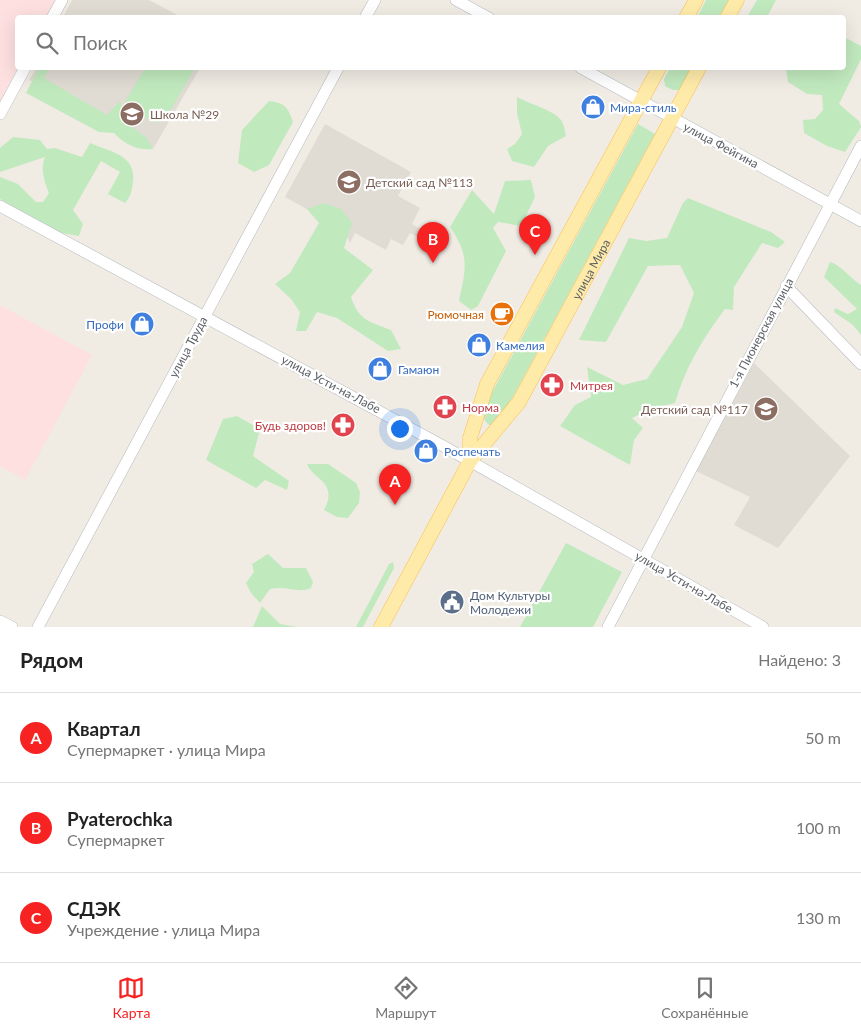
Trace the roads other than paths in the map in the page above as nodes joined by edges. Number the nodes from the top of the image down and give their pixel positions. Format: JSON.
{"nodes":[{"id":1,"x":62,"y":0,"type":"edge"},
{"id":2,"x":374,"y":0,"type":"edge"},
{"id":3,"x":456,"y":0,"type":"edge"},
{"id":4,"x":696,"y":0,"type":"edge"},
{"id":5,"x":737,"y":0,"type":"edge"},
{"id":6,"x":54,"y":15,"type":"edge"},
{"id":7,"x":366,"y":15,"type":"edge"},
{"id":8,"x":484,"y":15,"type":"edge"},
{"id":9,"x":688,"y":15,"type":"edge"},
{"id":10,"x":729,"y":15,"type":"edge"},
{"id":11,"x":24,"y":70,"type":"edge"},
{"id":12,"x":337,"y":70,"type":"edge"},
{"id":13,"x":585,"y":70,"type":"edge"},
{"id":14,"x":658,"y":70,"type":"edge"},
{"id":15,"x":698,"y":70,"type":"edge"},
{"id":16,"x":641,"y":101,"type":"junction"},
{"id":17,"x":0,"y":114,"type":"edge"},
{"id":18,"x":671,"y":118,"type":"junction"},
{"id":19,"x":861,"y":146,"type":"edge"},
{"id":20,"x":830,"y":204,"type":"junction"},
{"id":21,"x":0,"y":206,"type":"edge"},
{"id":22,"x":861,"y":221,"type":"edge"},
{"id":23,"x":786,"y":286,"type":"junction"},
{"id":24,"x":205,"y":316,"type":"junction"},
{"id":25,"x":861,"y":364,"type":"edge"},
{"id":26,"x":470,"y":461,"type":"junction"},
{"id":27,"x":642,"y":559,"type":"junction"},
{"id":28,"x":0,"y":620,"type":"edge"},
{"id":29,"x":12,"y":627,"type":"edge"},
{"id":30,"x":38,"y":627,"type":"edge"},
{"id":31,"x":381,"y":627,"type":"edge"},
{"id":32,"x":608,"y":627,"type":"edge"},
{"id":33,"x":763,"y":627,"type":"edge"}],
"edges":[{"from":1,"to":6,"type":"street"},
{"from":2,"to":7,"type":"street"},
{"from":3,"to":8,"type":"street"},
{"from":4,"to":9,"type":"main road"},
{"from":5,"to":10,"type":"main road"},
{"from":11,"to":17,"type":"street"},
{"from":12,"to":24,"type":"street","name":"улица Труда"},
{"from":13,"to":16,"type":"street","name":"улица Фейгина"},
{"from":14,"to":16,"type":"main road","name":"улица Мира"},
{"from":15,"to":18,"type":"main road","name":"улица Мира"},
{"from":16,"to":18,"type":"street","name":"улица Фейгина"},
{"from":16,"to":26,"type":"main road","name":"улица Мира"},
{"from":18,"to":20,"type":"street","name":"улица Фейгина"},
{"from":18,"to":26,"type":"main road","name":"улица Мира"},
{"from":19,"to":20,"type":"street","name":"1-я Пионерская улица"},
{"from":20,"to":22,"type":"street","name":"улица Фейгина"},
{"from":20,"to":23,"type":"street","name":"1-я Пионерская улица"},
{"from":21,"to":24,"type":"street","name":"улица Усти-на-Лабе"},
{"from":23,"to":25,"type":"street"},
{"from":23,"to":27,"type":"street","name":"1-я Пионерская улица"},
{"from":24,"to":26,"type":"street","name":"улица Усти-на-Лабе"},
{"from":24,"to":30,"type":"street","name":"улица Труда"},
{"from":26,"to":27,"type":"street","name":"улица Усти-на-Лабе"},
{"from":26,"to":31,"type":"main road","name":"улица Мира"},
{"from":27,"to":32,"type":"street","name":"1-я Пионерская улица"},
{"from":27,"to":33,"type":"street","name":"улица Усти-на-Лабе"},
{"from":28,"to":29,"type":"street"}]}
